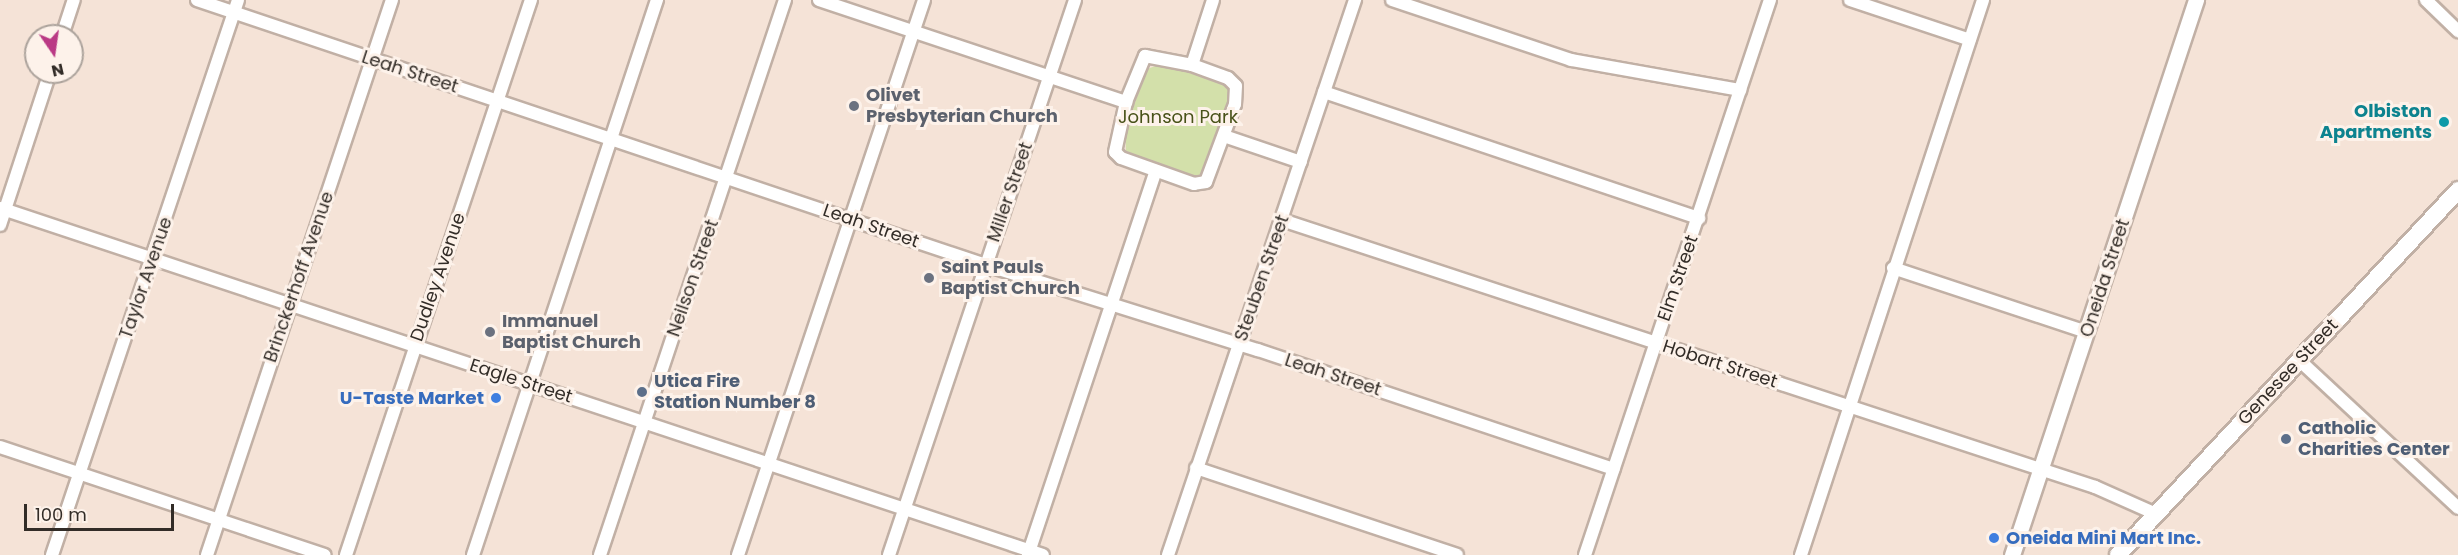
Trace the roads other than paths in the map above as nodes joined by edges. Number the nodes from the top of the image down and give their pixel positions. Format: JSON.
{"nodes":[{"id":1,"x":74,"y":0,"type":"edge"},
{"id":2,"x":197,"y":0,"type":"edge"},
{"id":3,"x":392,"y":0,"type":"edge"},
{"id":4,"x":531,"y":0,"type":"edge"},
{"id":5,"x":657,"y":0,"type":"edge"},
{"id":6,"x":785,"y":0,"type":"edge"},
{"id":7,"x":819,"y":0,"type":"edge"},
{"id":8,"x":924,"y":0,"type":"edge"},
{"id":9,"x":1075,"y":0,"type":"edge"},
{"id":10,"x":1214,"y":0,"type":"edge"},
{"id":11,"x":1355,"y":0,"type":"edge"},
{"id":12,"x":1392,"y":0,"type":"edge"},
{"id":13,"x":1770,"y":0,"type":"edge"},
{"id":14,"x":1850,"y":0,"type":"edge"},
{"id":15,"x":1983,"y":0,"type":"edge"},
{"id":16,"x":2196,"y":0,"type":"edge"},
{"id":17,"x":2426,"y":0,"type":"edge"},
{"id":18,"x":236,"y":6,"type":"edge"},
{"id":19,"x":66,"y":24,"type":"edge"},
{"id":20,"x":2458,"y":31,"type":"edge"},
{"id":21,"x":913,"y":32,"type":"junction"},
{"id":22,"x":1970,"y":40,"type":"junction"},
{"id":23,"x":372,"y":60,"type":"junction"},
{"id":24,"x":1192,"y":65,"type":"junction"},
{"id":25,"x":1049,"y":76,"type":"junction"},
{"id":26,"x":46,"y":84,"type":"edge"},
{"id":27,"x":1740,"y":90,"type":"junction"},
{"id":28,"x":1324,"y":92,"type":"junction"},
{"id":29,"x":497,"y":101,"type":"junction"},
{"id":30,"x":1126,"y":102,"type":"junction"},
{"id":31,"x":1224,"y":136,"type":"junction"},
{"id":32,"x":611,"y":138,"type":"junction"},
{"id":33,"x":1301,"y":162,"type":"junction"},
{"id":34,"x":1156,"y":171,"type":"junction"},
{"id":35,"x":727,"y":177,"type":"junction"},
{"id":36,"x":2458,"y":190,"type":"edge"},
{"id":37,"x":2,"y":209,"type":"edge"},
{"id":38,"x":1699,"y":218,"type":"junction"},
{"id":39,"x":851,"y":219,"type":"junction"},
{"id":40,"x":1282,"y":220,"type":"junction"},
{"id":41,"x":0,"y":225,"type":"edge"},
{"id":42,"x":152,"y":259,"type":"junction"},
{"id":43,"x":986,"y":265,"type":"junction"},
{"id":44,"x":1893,"y":268,"type":"junction"},
{"id":45,"x":290,"y":304,"type":"junction"},
{"id":46,"x":1111,"y":306,"type":"junction"},
{"id":47,"x":2086,"y":332,"type":"junction"},
{"id":48,"x":1656,"y":343,"type":"junction"},
{"id":49,"x":415,"y":346,"type":"junction"},
{"id":50,"x":1239,"y":346,"type":"junction"},
{"id":51,"x":2299,"y":360,"type":"junction"},
{"id":52,"x":530,"y":384,"type":"junction"},
{"id":53,"x":1849,"y":407,"type":"junction"},
{"id":54,"x":644,"y":422,"type":"junction"},
{"id":55,"x":0,"y":447,"type":"edge"},
{"id":56,"x":768,"y":464,"type":"junction"},
{"id":57,"x":1197,"y":468,"type":"junction"},
{"id":58,"x":1614,"y":469,"type":"junction"},
{"id":59,"x":2042,"y":470,"type":"junction"},
{"id":60,"x":80,"y":474,"type":"junction"},
{"id":61,"x":2458,"y":508,"type":"edge"},
{"id":62,"x":904,"y":509,"type":"junction"},
{"id":63,"x":2156,"y":514,"type":"junction"},
{"id":64,"x":219,"y":519,"type":"junction"},
{"id":65,"x":1029,"y":553,"type":"edge"},
{"id":66,"x":52,"y":555,"type":"edge"},
{"id":67,"x":207,"y":555,"type":"edge"},
{"id":68,"x":324,"y":555,"type":"edge"},
{"id":69,"x":346,"y":555,"type":"edge"},
{"id":70,"x":473,"y":555,"type":"edge"},
{"id":71,"x":600,"y":555,"type":"edge"},
{"id":72,"x":738,"y":555,"type":"edge"},
{"id":73,"x":889,"y":555,"type":"edge"},
{"id":74,"x":1043,"y":555,"type":"edge"},
{"id":75,"x":1168,"y":555,"type":"edge"},
{"id":76,"x":1457,"y":555,"type":"edge"},
{"id":77,"x":1585,"y":555,"type":"edge"},
{"id":78,"x":1801,"y":555,"type":"edge"},
{"id":79,"x":2012,"y":555,"type":"edge"},
{"id":80,"x":2118,"y":555,"type":"edge"}],
"edges":[{"from":1,"to":19,"type":"street"},
{"from":2,"to":18,"type":"street","name":"Leah Street"},
{"from":3,"to":23,"type":"street","name":"Brinckerhoff Avenue"},
{"from":4,"to":29,"type":"street","name":"Dudley Avenue"},
{"from":5,"to":32,"type":"street"},
{"from":6,"to":35,"type":"street","name":"Neilson Street"},
{"from":7,"to":21,"type":"street"},
{"from":8,"to":21,"type":"street"},
{"from":9,"to":25,"type":"street","name":"Miller Street"},
{"from":10,"to":24,"type":"street"},
{"from":11,"to":28,"type":"street","name":"Steuben Street"},
{"from":12,"to":27,"type":"street"},
{"from":13,"to":27,"type":"street","name":"Elm Street"},
{"from":14,"to":22,"type":"street"},
{"from":15,"to":22,"type":"street"},
{"from":16,"to":47,"type":"street","name":"Oneida Street"},
{"from":17,"to":20,"type":"street"},
{"from":18,"to":23,"type":"street","name":"Leah Street"},
{"from":18,"to":42,"type":"street","name":"Taylor Avenue"},
{"from":21,"to":25,"type":"street"},
{"from":21,"to":39,"type":"street"},
{"from":22,"to":44,"type":"street"},
{"from":23,"to":29,"type":"street","name":"Leah Street"},
{"from":23,"to":45,"type":"street","name":"Brinckerhoff Avenue"},
{"from":24,"to":30,"type":"street"},
{"from":24,"to":31,"type":"street"},
{"from":25,"to":30,"type":"street"},
{"from":25,"to":43,"type":"street","name":"Miller Street"},
{"from":26,"to":37,"type":"street"},
{"from":27,"to":38,"type":"street","name":"Elm Street"},
{"from":28,"to":33,"type":"street","name":"Steuben Street"},
{"from":28,"to":38,"type":"street"},
{"from":29,"to":32,"type":"street","name":"Leah Street"},
{"from":29,"to":49,"type":"street","name":"Dudley Avenue"},
{"from":30,"to":34,"type":"street"},
{"from":31,"to":33,"type":"street"},
{"from":31,"to":34,"type":"street"},
{"from":32,"to":35,"type":"street","name":"Leah Street"},
{"from":32,"to":52,"type":"street"},
{"from":33,"to":40,"type":"street","name":"Steuben Street"},
{"from":34,"to":46,"type":"street"},
{"from":35,"to":39,"type":"street","name":"Leah Street"},
{"from":35,"to":54,"type":"street","name":"Neilson Street"},
{"from":36,"to":51,"type":"main road","name":"Genesee Street"},
{"from":37,"to":41,"type":"street"},
{"from":37,"to":42,"type":"street","name":"Eagle Street"},
{"from":38,"to":48,"type":"street","name":"Elm Street"},
{"from":39,"to":43,"type":"street","name":"Leah Street"},
{"from":39,"to":56,"type":"street"},
{"from":40,"to":48,"type":"street","name":"Hobart Street"},
{"from":40,"to":50,"type":"street","name":"Steuben Street"},
{"from":42,"to":45,"type":"street","name":"Eagle Street"},
{"from":42,"to":60,"type":"street","name":"Taylor Avenue"},
{"from":43,"to":46,"type":"street","name":"Leah Street"},
{"from":43,"to":62,"type":"street","name":"Miller Street"},
{"from":44,"to":47,"type":"street"},
{"from":44,"to":53,"type":"street"},
{"from":45,"to":49,"type":"street","name":"Eagle Street"},
{"from":45,"to":64,"type":"street","name":"Brinckerhoff Avenue"},
{"from":46,"to":50,"type":"street","name":"Leah Street"},
{"from":46,"to":65,"type":"street"},
{"from":47,"to":59,"type":"street","name":"Oneida Street"},
{"from":48,"to":53,"type":"street","name":"Hobart Street"},
{"from":48,"to":58,"type":"street","name":"Elm Street"},
{"from":49,"to":52,"type":"street","name":"Eagle Street"},
{"from":49,"to":69,"type":"street","name":"Dudley Avenue"},
{"from":50,"to":57,"type":"street","name":"Steuben Street"},
{"from":50,"to":58,"type":"street","name":"Leah Street"},
{"from":51,"to":61,"type":"street"},
{"from":51,"to":63,"type":"main road","name":"Genesee Street"},
{"from":52,"to":54,"type":"street","name":"Eagle Street"},
{"from":52,"to":70,"type":"street"},
{"from":53,"to":59,"type":"street","name":"Hobart Street"},
{"from":53,"to":78,"type":"street"},
{"from":54,"to":56,"type":"street","name":"Eagle Street"},
{"from":54,"to":71,"type":"street","name":"Neilson Street"},
{"from":55,"to":60,"type":"street"},
{"from":56,"to":62,"type":"street","name":"Eagle Street"},
{"from":56,"to":72,"type":"street"},
{"from":57,"to":75,"type":"street","name":"Steuben Street"},
{"from":57,"to":76,"type":"street"},
{"from":58,"to":77,"type":"street","name":"Elm Street"},
{"from":59,"to":63,"type":"street","name":"Hobart Street"},
{"from":59,"to":79,"type":"street","name":"Oneida Street"},
{"from":60,"to":64,"type":"street"},
{"from":60,"to":66,"type":"street","name":"Taylor Avenue"},
{"from":62,"to":65,"type":"street","name":"Eagle Street"},
{"from":62,"to":73,"type":"street","name":"Miller Street"},
{"from":63,"to":80,"type":"main road","name":"Genesee Street"},
{"from":64,"to":67,"type":"street","name":"Brinckerhoff Avenue"},
{"from":64,"to":68,"type":"street"},
{"from":65,"to":74,"type":"street","name":"Eagle Street"}]}
